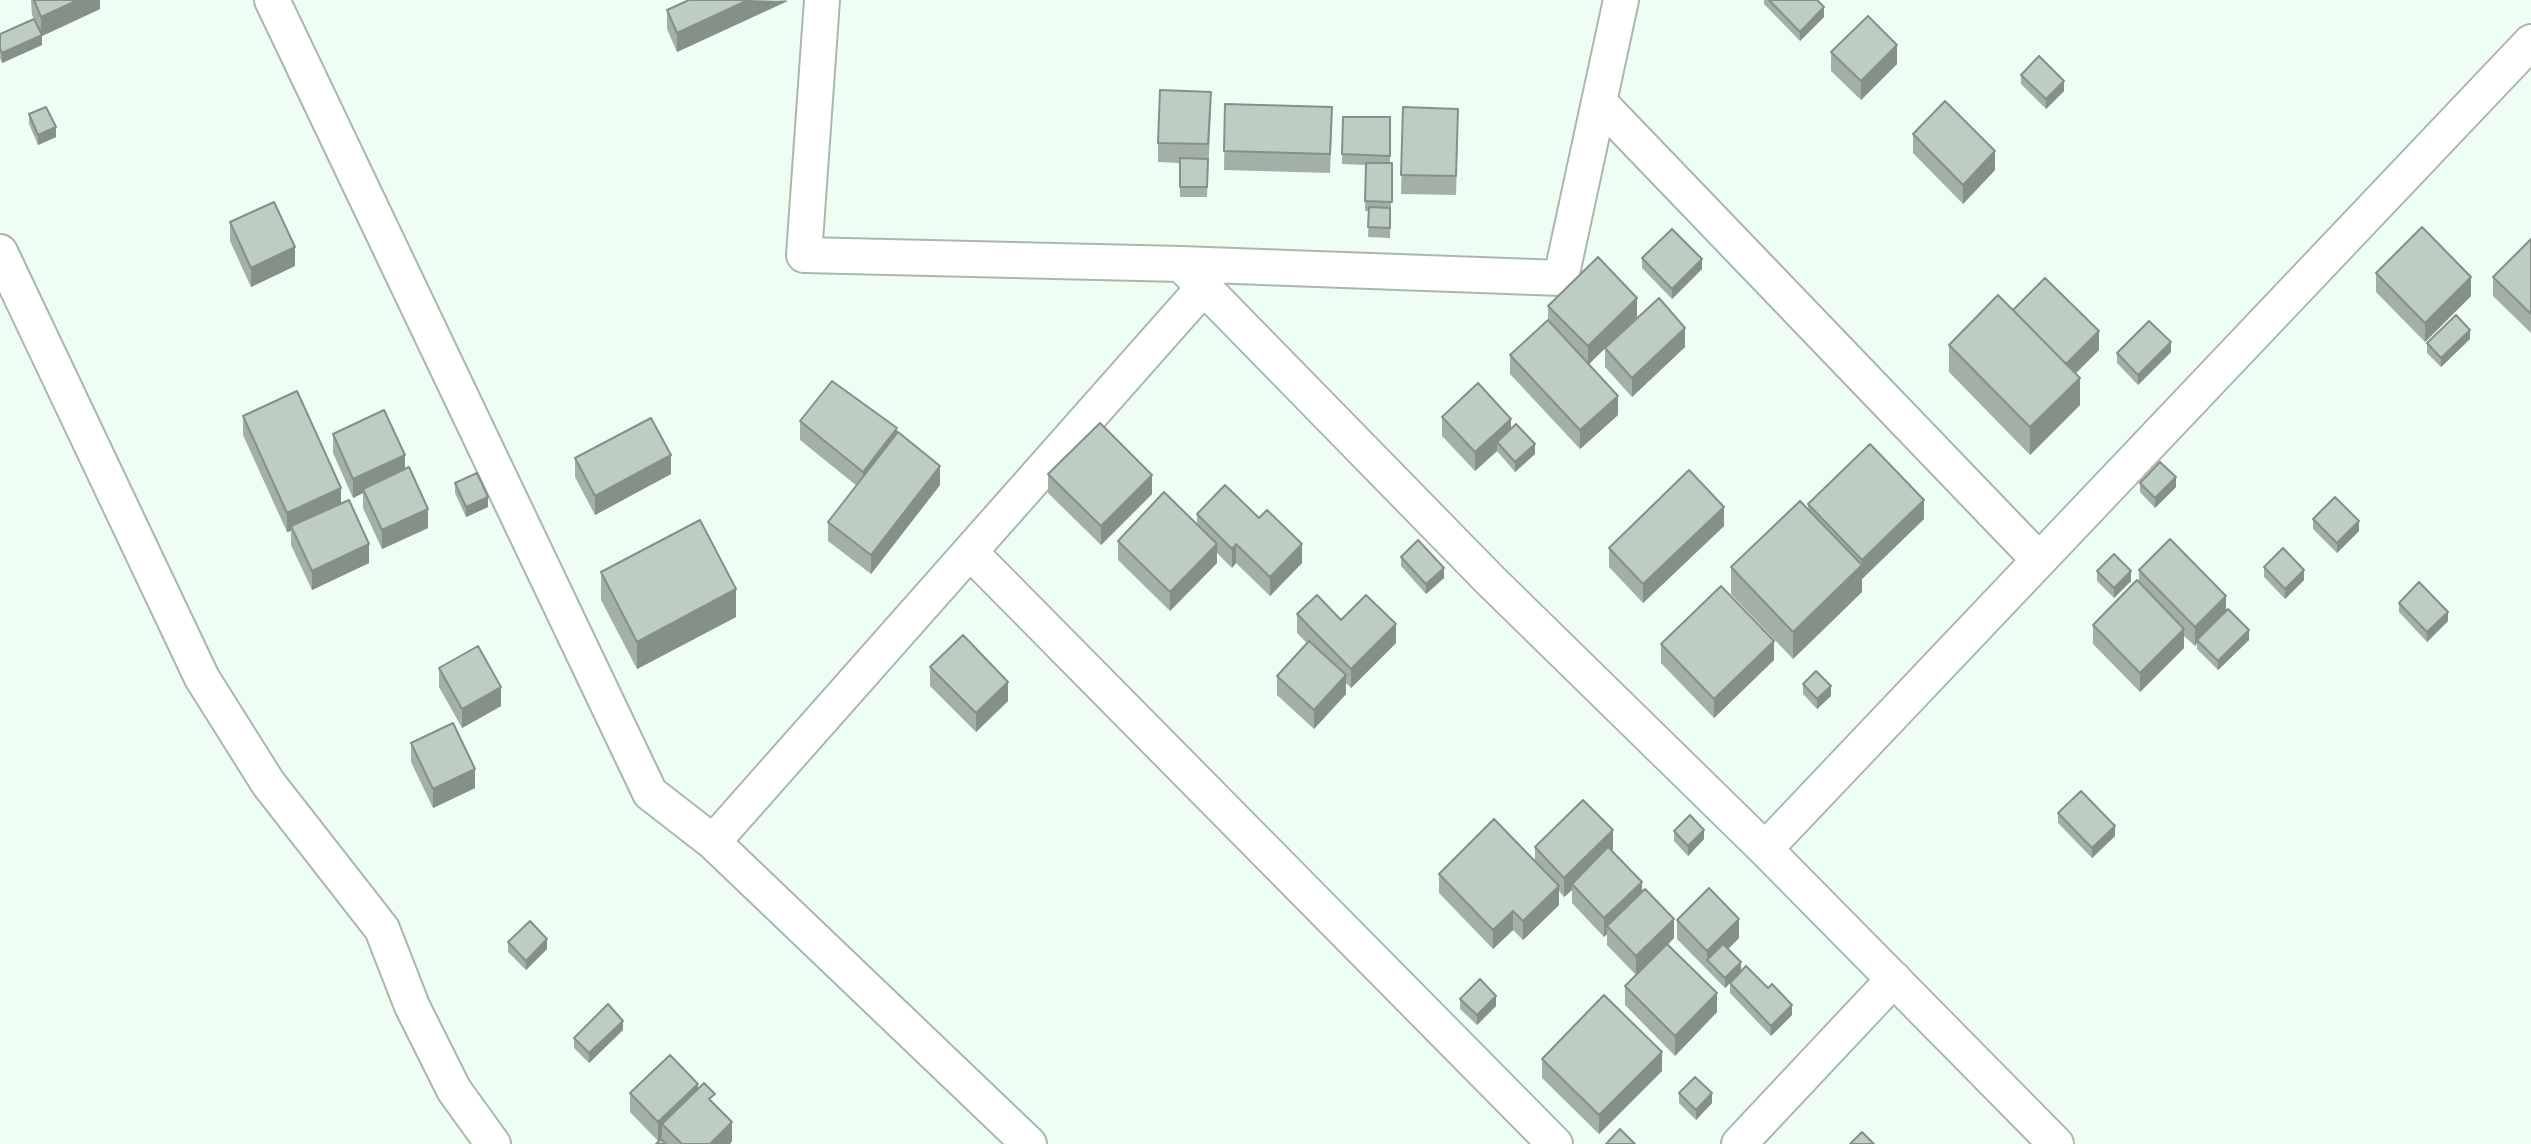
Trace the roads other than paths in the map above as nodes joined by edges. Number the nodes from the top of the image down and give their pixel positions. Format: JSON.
{"nodes":[{"id":1,"x":272,"y":0,"type":"edge"},
{"id":2,"x":822,"y":0,"type":"edge"},
{"id":3,"x":1621,"y":0,"type":"edge"},
{"id":4,"x":2531,"y":42,"type":"edge"},
{"id":5,"x":1599,"y":102,"type":"junction"},
{"id":6,"x":0,"y":252,"type":"edge"},
{"id":7,"x":1192,"y":276,"type":"junction"},
{"id":8,"x":970,"y":552,"type":"junction"},
{"id":9,"x":2039,"y":560,"type":"junction"},
{"id":10,"x":713,"y":842,"type":"junction"},
{"id":11,"x":1765,"y":849,"type":"junction"},
{"id":12,"x":1894,"y":979,"type":"junction"},
{"id":13,"x":493,"y":1144,"type":"edge"},
{"id":14,"x":1029,"y":1144,"type":"edge"},
{"id":15,"x":1555,"y":1144,"type":"edge"},
{"id":16,"x":1739,"y":1144,"type":"edge"},
{"id":17,"x":2056,"y":1144,"type":"edge"}],
"edges":[{"from":1,"to":10,"type":"street"},
{"from":2,"to":7,"type":"street"},
{"from":3,"to":5,"type":"street"},
{"from":4,"to":9,"type":"street"},
{"from":5,"to":7,"type":"street"},
{"from":5,"to":9,"type":"street"},
{"from":6,"to":13,"type":"street"},
{"from":7,"to":8,"type":"street"},
{"from":7,"to":11,"type":"street"},
{"from":8,"to":10,"type":"street"},
{"from":8,"to":15,"type":"street"},
{"from":9,"to":11,"type":"street"},
{"from":10,"to":14,"type":"street"},
{"from":11,"to":12,"type":"street"},
{"from":12,"to":16,"type":"street"},
{"from":12,"to":17,"type":"street"}]}
